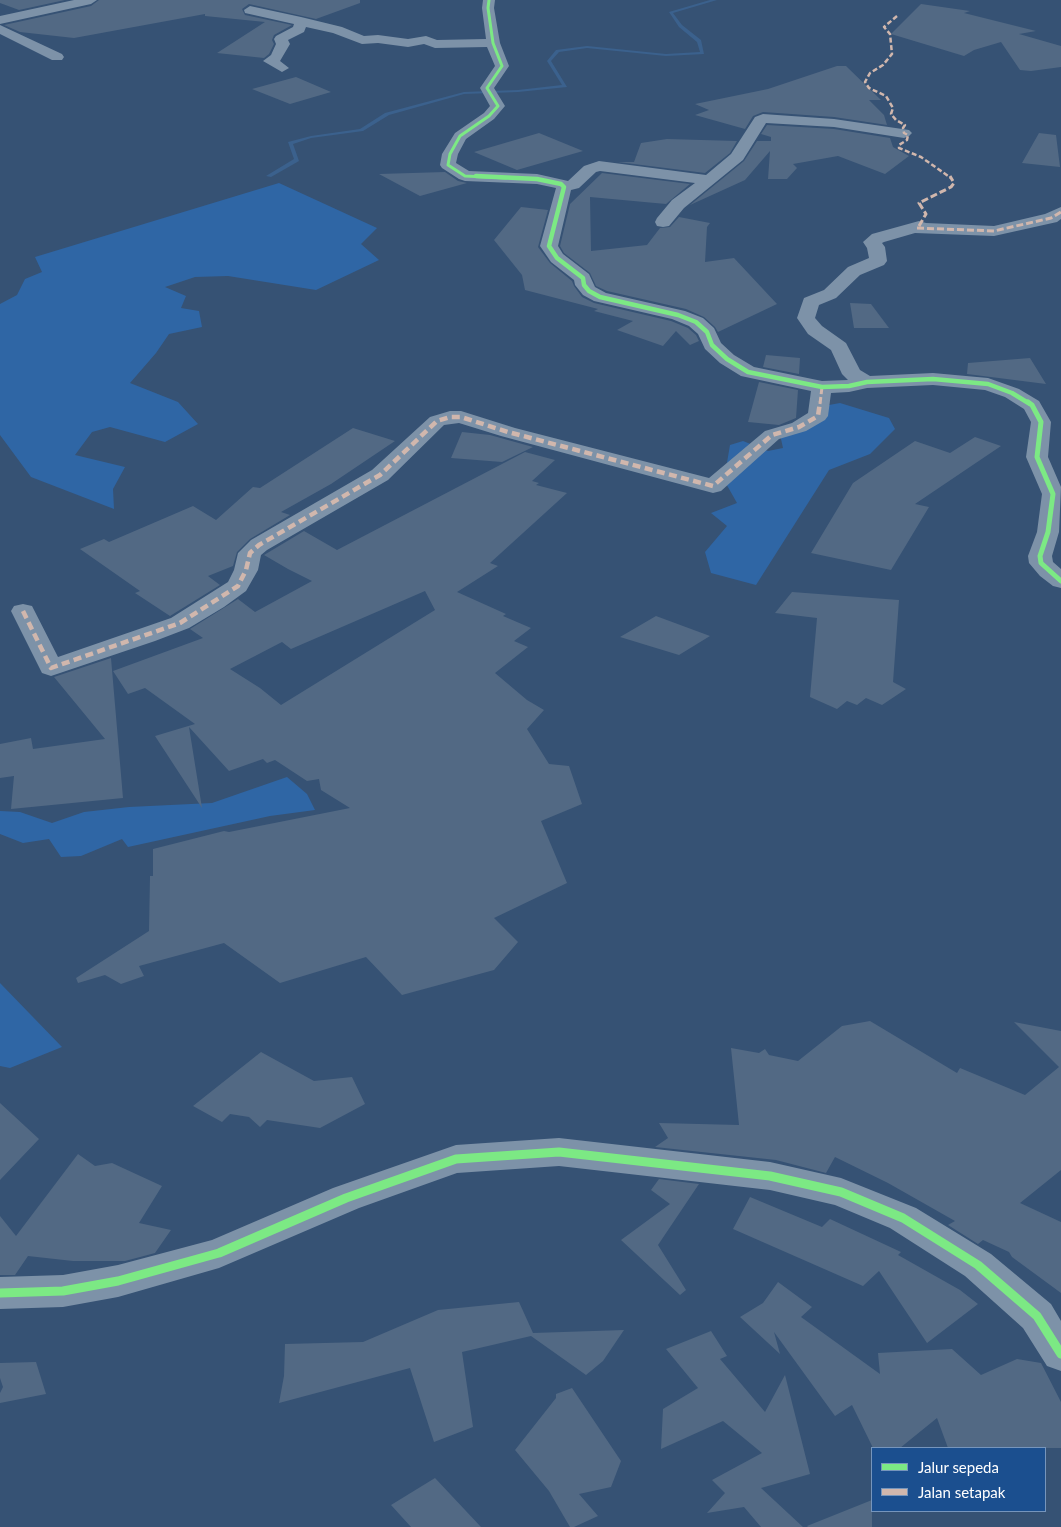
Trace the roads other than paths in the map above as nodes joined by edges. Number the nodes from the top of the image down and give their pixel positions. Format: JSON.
{"nodes":[{"id":1,"x":91,"y":0,"type":"edge"},
{"id":2,"x":489,"y":0,"type":"edge"},
{"id":3,"x":250,"y":10,"type":"dead end"},
{"id":4,"x":0,"y":20,"type":"edge"},
{"id":5,"x":301,"y":21,"type":"junction"},
{"id":6,"x":0,"y":29,"type":"edge"},
{"id":7,"x":494,"y":43,"type":"junction"},
{"id":8,"x":57,"y":57,"type":"dead end"},
{"id":9,"x":282,"y":68,"type":"dead end"},
{"id":10,"x":904,"y":134,"type":"dead end"},
{"id":11,"x":709,"y":180,"type":"junction"},
{"id":12,"x":564,"y":187,"type":"junction"},
{"id":13,"x":1061,"y":212,"type":"edge"},
{"id":14,"x":663,"y":222,"type":"dead end"},
{"id":15,"x":866,"y":382,"type":"junction"},
{"id":16,"x":822,"y":387,"type":"junction"},
{"id":17,"x":1061,"y":581,"type":"edge"},
{"id":18,"x":23,"y":611,"type":"dead end"},
{"id":19,"x":0,"y":1293,"type":"edge"},
{"id":20,"x":1061,"y":1354,"type":"edge"}],
"edges":[{"from":1,"to":4,"type":"street"},
{"from":2,"to":7,"type":"street"},
{"from":3,"to":5,"type":"street"},
{"from":5,"to":7,"type":"street"},
{"from":5,"to":9,"type":"street"},
{"from":6,"to":8,"type":"street"},
{"from":7,"to":12,"type":"street"},
{"from":10,"to":11,"type":"street"},
{"from":11,"to":12,"type":"street"},
{"from":11,"to":14,"type":"street"},
{"from":12,"to":16,"type":"street"},
{"from":13,"to":15,"type":"street"},
{"from":15,"to":16,"type":"street"},
{"from":15,"to":17,"type":"street"},
{"from":16,"to":18,"type":"street"},
{"from":19,"to":20,"type":"street"}]}
